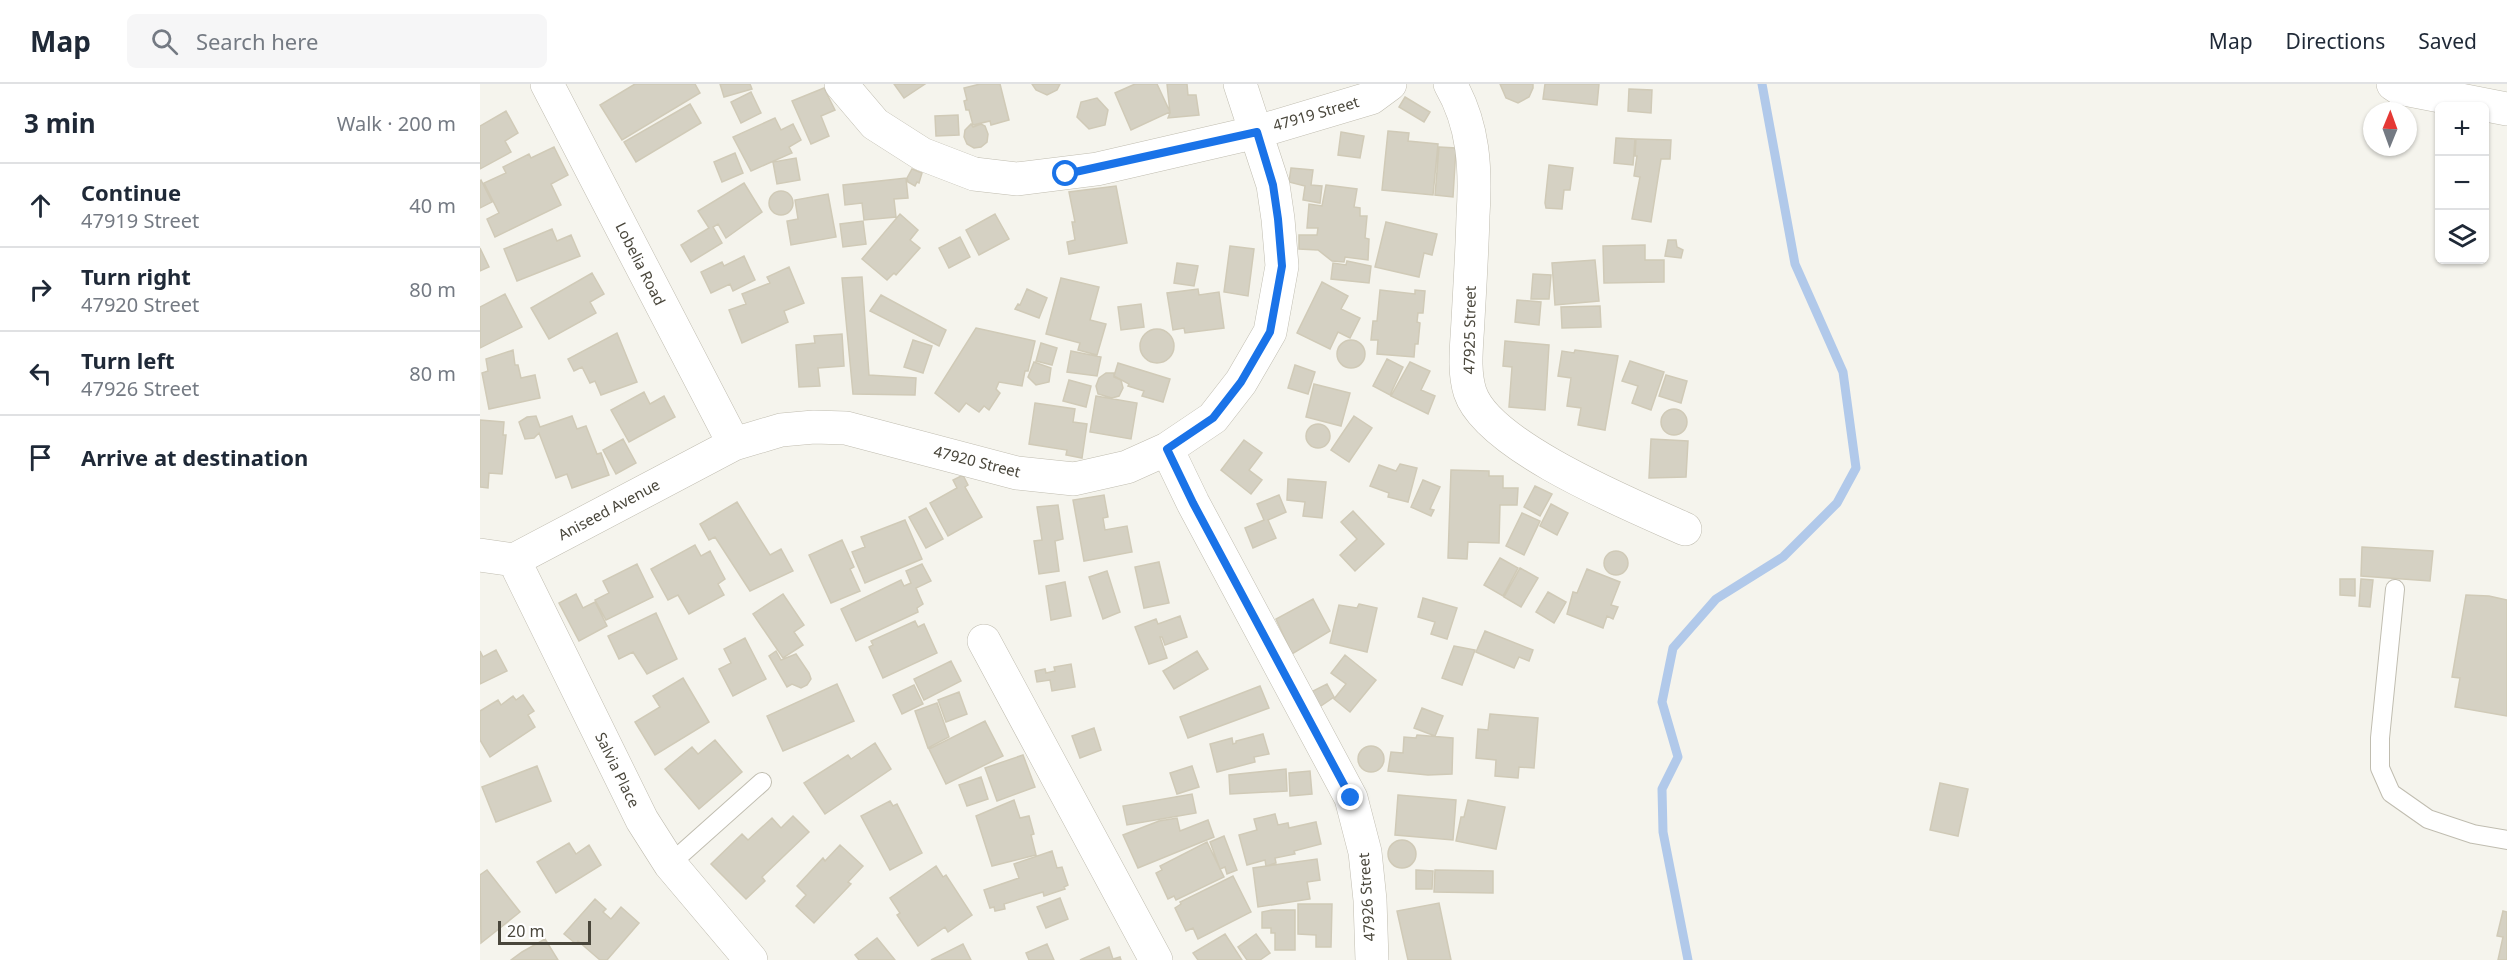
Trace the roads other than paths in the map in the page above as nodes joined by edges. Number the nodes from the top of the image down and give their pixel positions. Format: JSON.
{"nodes":[{"id":1,"x":547,"y":84,"type":"edge"},
{"id":2,"x":841,"y":84,"type":"edge"},
{"id":3,"x":1240,"y":84,"type":"edge"},
{"id":4,"x":1390,"y":84,"type":"edge"},
{"id":5,"x":1450,"y":84,"type":"edge"},
{"id":6,"x":2393,"y":84,"type":"edge"},
{"id":7,"x":2507,"y":109,"type":"edge"},
{"id":8,"x":1257,"y":132,"type":"junction"},
{"id":9,"x":734,"y":444,"type":"junction"},
{"id":10,"x":1167,"y":449,"type":"junction"},
{"id":11,"x":1685,"y":529,"type":"dead end"},
{"id":12,"x":480,"y":555,"type":"edge"},
{"id":13,"x":514,"y":560,"type":"junction"},
{"id":14,"x":2396,"y":589,"type":"dead end"},
{"id":15,"x":984,"y":641,"type":"dead end"},
{"id":16,"x":762,"y":782,"type":"dead end"},
{"id":17,"x":2507,"y":840,"type":"edge"},
{"id":18,"x":670,"y":864,"type":"junction"},
{"id":19,"x":751,"y":960,"type":"edge"},
{"id":20,"x":1156,"y":960,"type":"edge"},
{"id":21,"x":1372,"y":960,"type":"edge"}],
"edges":[{"from":1,"to":9,"type":"street","name":"Lobelia Road"},
{"from":2,"to":8,"type":"street","name":"47919 Street"},
{"from":3,"to":8,"type":"street","name":"47920 Street"},
{"from":4,"to":8,"type":"street","name":"47919 Street"},
{"from":5,"to":11,"type":"street","name":"47925 Street"},
{"from":6,"to":7,"type":"street"},
{"from":8,"to":10,"type":"street","name":"47920 Street"},
{"from":9,"to":10,"type":"street","name":"47920 Street"},
{"from":9,"to":13,"type":"street","name":"Aniseed Avenue"},
{"from":10,"to":21,"type":"street","name":"47926 Street"},
{"from":12,"to":13,"type":"street"},
{"from":13,"to":18,"type":"street","name":"Salvia Place"},
{"from":14,"to":17,"type":"lane"},
{"from":15,"to":20,"type":"street"},
{"from":16,"to":18,"type":"lane"},
{"from":18,"to":19,"type":"street","name":"Salvia Place"}]}
